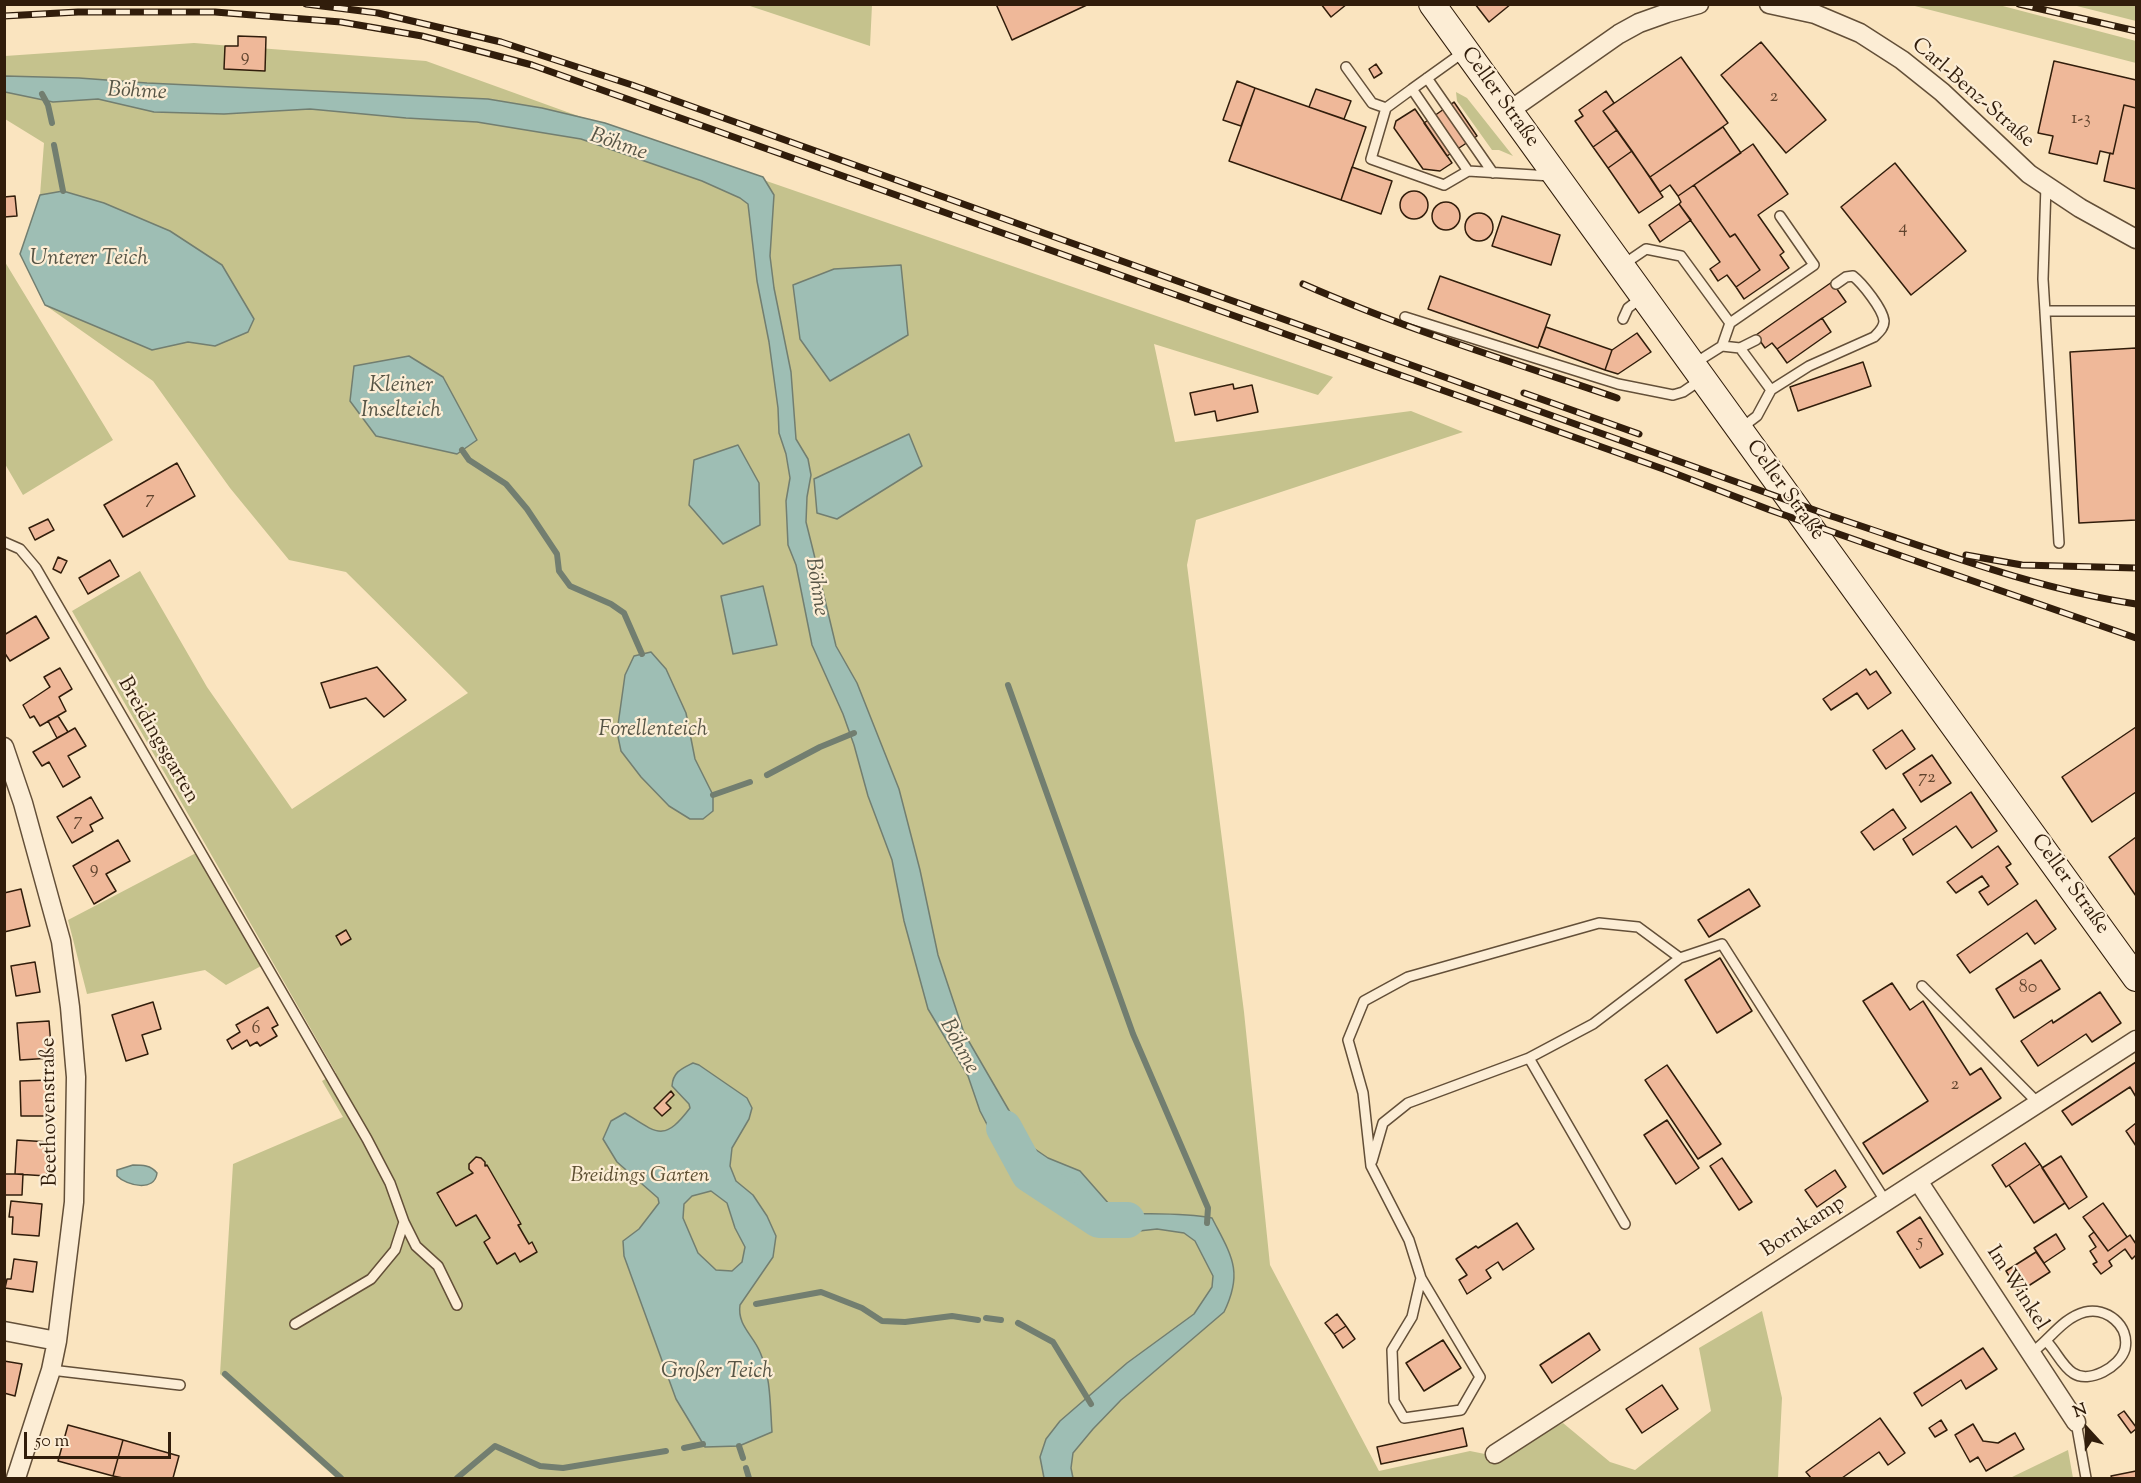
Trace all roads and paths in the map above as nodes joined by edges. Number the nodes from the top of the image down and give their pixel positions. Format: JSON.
{"nodes":[{"id":1,"x":1431,"y":4,"type":"edge"},
{"id":2,"x":1699,"y":4,"type":"edge"},
{"id":3,"x":1769,"y":4,"type":"edge"},
{"id":4,"x":1466,"y":51,"type":"junction"},
{"id":5,"x":1346,"y":67,"type":"dead end"},
{"id":6,"x":1427,"y":78,"type":"junction"},
{"id":7,"x":1412,"y":89,"type":"junction"},
{"id":8,"x":1386,"y":108,"type":"junction"},
{"id":9,"x":1509,"y":111,"type":"junction"},
{"id":10,"x":1468,"y":171,"type":"junction"},
{"id":11,"x":1493,"y":173,"type":"junction"},
{"id":12,"x":1557,"y":176,"type":"junction"},
{"id":13,"x":2046,"y":185,"type":"junction"},
{"id":14,"x":1780,"y":216,"type":"dead end"},
{"id":15,"x":2136,"y":239,"type":"edge"},
{"id":16,"x":1621,"y":266,"type":"junction"},
{"id":17,"x":1836,"y":284,"type":"dead end"},
{"id":18,"x":1643,"y":296,"type":"junction"},
{"id":19,"x":2045,"y":311,"type":"junction"},
{"id":20,"x":2136,"y":311,"type":"edge"},
{"id":21,"x":1405,"y":317,"type":"dead end"},
{"id":22,"x":1623,"y":319,"type":"dead end"},
{"id":23,"x":1730,"y":323,"type":"junction"},
{"id":24,"x":1756,"y":340,"type":"dead end"},
{"id":25,"x":1722,"y":346,"type":"junction"},
{"id":26,"x":1740,"y":348,"type":"junction"},
{"id":27,"x":1698,"y":372,"type":"junction"},
{"id":28,"x":1771,"y":390,"type":"junction"},
{"id":29,"x":1739,"y":429,"type":"junction"},
{"id":30,"x":4,"y":542,"type":"edge"},
{"id":31,"x":2059,"y":543,"type":"dead end"},
{"id":32,"x":4,"y":747,"type":"edge"},
{"id":33,"x":1680,"y":958,"type":"junction"},
{"id":34,"x":2136,"y":978,"type":"edge"},
{"id":35,"x":1922,"y":986,"type":"dead end"},
{"id":36,"x":2136,"y":1040,"type":"edge"},
{"id":37,"x":1529,"y":1058,"type":"junction"},
{"id":38,"x":2038,"y":1103,"type":"junction"},
{"id":39,"x":1371,"y":1166,"type":"junction"},
{"id":40,"x":1918,"y":1181,"type":"junction"},
{"id":41,"x":1886,"y":1202,"type":"junction"},
{"id":42,"x":404,"y":1222,"type":"junction"},
{"id":43,"x":1624,"y":1224,"type":"dead end"},
{"id":44,"x":1421,"y":1278,"type":"junction"},
{"id":45,"x":457,"y":1305,"type":"dead end"},
{"id":46,"x":296,"y":1324,"type":"dead end"},
{"id":47,"x":4,"y":1331,"type":"edge"},
{"id":48,"x":57,"y":1341,"type":"junction"},
{"id":49,"x":2046,"y":1342,"type":"junction"},
{"id":50,"x":2031,"y":1353,"type":"junction"},
{"id":51,"x":51,"y":1370,"type":"junction"},
{"id":52,"x":180,"y":1385,"type":"dead end"},
{"id":53,"x":2076,"y":1422,"type":"joint"},
{"id":54,"x":1495,"y":1454,"type":"dead end"},
{"id":55,"x":16,"y":1479,"type":"edge"},
{"id":56,"x":2086,"y":1479,"type":"edge"}],
"edges":[{"from":1,"to":4,"type":"main road","name":"Celler Straße"},
{"from":2,"to":9,"type":"street"},
{"from":3,"to":13,"type":"street","name":"Carl-Benz-Straße"},
{"from":4,"to":6,"type":"lane"},
{"from":4,"to":9,"type":"main road","name":"Celler Straße"},
{"from":5,"to":8,"type":"lane"},
{"from":6,"to":7,"type":"lane"},
{"from":6,"to":11,"type":"lane"},
{"from":7,"to":8,"type":"lane"},
{"from":7,"to":10,"type":"lane"},
{"from":8,"to":10,"type":"lane"},
{"from":9,"to":12,"type":"main road","name":"Celler Straße"},
{"from":10,"to":11,"type":"lane"},
{"from":11,"to":12,"type":"lane"},
{"from":12,"to":16,"type":"main road","name":"Celler Straße"},
{"from":13,"to":15,"type":"street","name":"Carl-Benz-Straße"},
{"from":13,"to":19,"type":"lane"},
{"from":14,"to":23,"type":"lane"},
{"from":16,"to":18,"type":"main road","name":"Celler Straße"},
{"from":16,"to":23,"type":"lane"},
{"from":17,"to":28,"type":"lane"},
{"from":18,"to":22,"type":"lane"},
{"from":18,"to":27,"type":"main road","name":"Celler Straße"},
{"from":19,"to":20,"type":"lane"},
{"from":19,"to":31,"type":"lane"},
{"from":21,"to":27,"type":"lane"},
{"from":23,"to":25,"type":"lane"},
{"from":24,"to":26,"type":"lane"},
{"from":25,"to":26,"type":"lane"},
{"from":25,"to":27,"type":"lane"},
{"from":26,"to":28,"type":"lane"},
{"from":27,"to":29,"type":"main road","name":"Celler Straße"},
{"from":28,"to":29,"type":"lane"},
{"from":29,"to":34,"type":"main road","name":"Celler Straße"},
{"from":30,"to":42,"type":"lane","name":"Breidingsgarten"},
{"from":32,"to":48,"type":"street","name":"Beethovenstraße"},
{"from":33,"to":37,"type":"lane"},
{"from":33,"to":39,"type":"lane"},
{"from":33,"to":41,"type":"lane"},
{"from":35,"to":38,"type":"lane"},
{"from":36,"to":38,"type":"street","name":"Bornkamp"},
{"from":37,"to":39,"type":"lane"},
{"from":37,"to":43,"type":"lane"},
{"from":38,"to":40,"type":"street","name":"Bornkamp"},
{"from":39,"to":44,"type":"lane"},
{"from":40,"to":41,"type":"street","name":"Bornkamp"},
{"from":40,"to":50,"type":"street","name":"Im Winkel"},
{"from":41,"to":54,"type":"street","name":"Bornkamp"},
{"from":42,"to":45,"type":"lane","name":"Breidingsgarten"},
{"from":42,"to":46,"type":"lane"},
{"from":44,"to":44,"type":"lane"},
{"from":47,"to":48,"type":"street"},
{"from":48,"to":51,"type":"street","name":"Beethovenstraße"},
{"from":49,"to":49,"type":"lane"},
{"from":49,"to":50,"type":"lane"},
{"from":50,"to":53,"type":"street","name":"Im Winkel"},
{"from":51,"to":52,"type":"lane"},
{"from":51,"to":55,"type":"street","name":"Beethovenstraße"},
{"from":53,"to":56,"type":"lane"}]}
